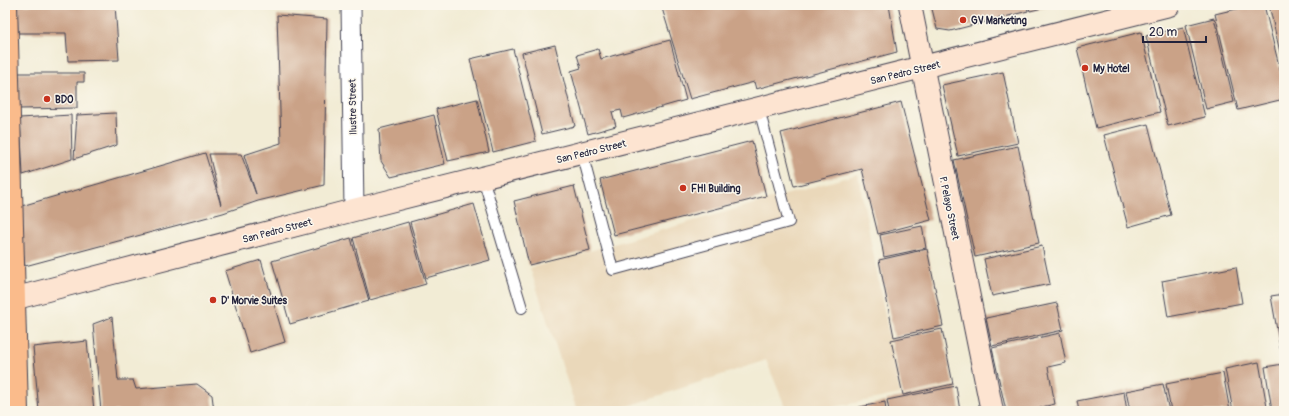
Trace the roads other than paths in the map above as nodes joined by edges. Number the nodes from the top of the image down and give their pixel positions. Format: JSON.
{"nodes":[{"id":1,"x":6,"y":5,"type":"edge"},
{"id":2,"x":351,"y":5,"type":"edge"},
{"id":3,"x":910,"y":5,"type":"edge"},
{"id":4,"x":1169,"y":5,"type":"edge"},
{"id":5,"x":921,"y":68,"type":"junction"},
{"id":6,"x":758,"y":108,"type":"junction"},
{"id":7,"x":582,"y":153,"type":"junction"},
{"id":8,"x":483,"y":178,"type":"junction"},
{"id":9,"x":354,"y":210,"type":"junction"},
{"id":10,"x":10,"y":300,"type":"edge"},
{"id":11,"x":522,"y":308,"type":"dead end"},
{"id":12,"x":17,"y":411,"type":"edge"},
{"id":13,"x":992,"y":411,"type":"edge"}],
"edges":[{"from":1,"to":10,"type":"main road"},
{"from":2,"to":9,"type":"street","name":"Ilustre Street"},
{"from":3,"to":5,"type":"main road","name":"P. Pelayo Street"},
{"from":4,"to":5,"type":"main road","name":"San Pedro Street"},
{"from":5,"to":6,"type":"main road","name":"San Pedro Street"},
{"from":5,"to":13,"type":"main road","name":"P. Pelayo Street"},
{"from":6,"to":7,"type":"main road","name":"San Pedro Street"},
{"from":6,"to":7,"type":"lane"},
{"from":7,"to":8,"type":"main road","name":"San Pedro Street"},
{"from":8,"to":9,"type":"main road","name":"San Pedro Street"},
{"from":8,"to":11,"type":"lane"},
{"from":9,"to":10,"type":"main road","name":"San Pedro Street"},
{"from":10,"to":12,"type":"main road"}]}
